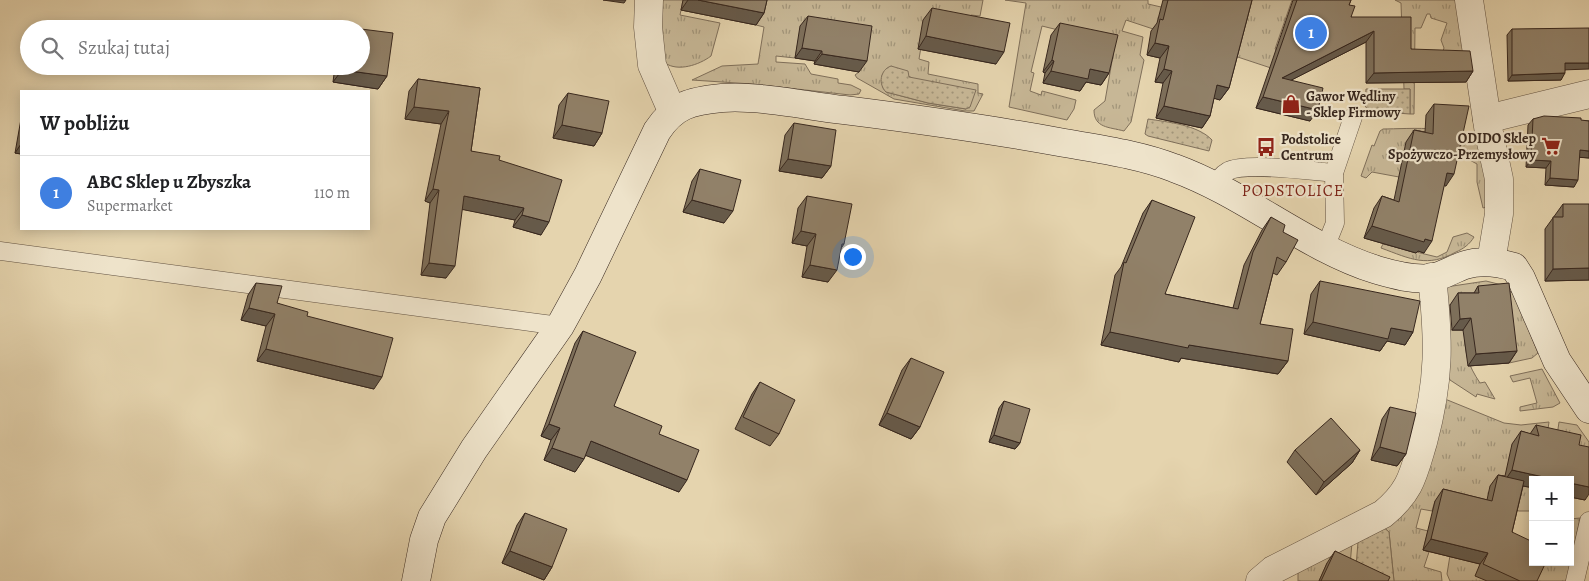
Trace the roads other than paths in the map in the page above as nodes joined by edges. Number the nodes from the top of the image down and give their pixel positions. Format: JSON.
{"nodes":[{"id":1,"x":649,"y":0,"type":"edge"},
{"id":2,"x":1469,"y":0,"type":"edge"},
{"id":3,"x":1589,"y":94,"type":"edge"},
{"id":4,"x":672,"y":111,"type":"junction"},
{"id":5,"x":1352,"y":117,"type":"dead end"},
{"id":6,"x":1488,"y":119,"type":"junction"},
{"id":7,"x":1334,"y":173,"type":"junction"},
{"id":8,"x":1216,"y":186,"type":"junction"},
{"id":9,"x":1325,"y":248,"type":"junction"},
{"id":10,"x":0,"y":250,"type":"edge"},
{"id":11,"x":1492,"y":262,"type":"junction"},
{"id":12,"x":1432,"y":278,"type":"junction"},
{"id":13,"x":560,"y":326,"type":"junction"},
{"id":14,"x":1589,"y":409,"type":"edge"},
{"id":15,"x":1586,"y":514,"type":"edge"},
{"id":16,"x":416,"y":581,"type":"edge"},
{"id":17,"x":1260,"y":581,"type":"edge"},
{"id":18,"x":1575,"y":581,"type":"edge"}],
"edges":[{"from":1,"to":4,"type":"street"},
{"from":2,"to":6,"type":"street"},
{"from":3,"to":6,"type":"street"},
{"from":4,"to":8,"type":"street"},
{"from":4,"to":13,"type":"street"},
{"from":5,"to":7,"type":"lane"},
{"from":6,"to":11,"type":"street"},
{"from":7,"to":8,"type":"lane"},
{"from":7,"to":9,"type":"lane"},
{"from":8,"to":9,"type":"street"},
{"from":9,"to":12,"type":"street"},
{"from":10,"to":13,"type":"lane"},
{"from":11,"to":12,"type":"street"},
{"from":11,"to":14,"type":"street"},
{"from":12,"to":17,"type":"street"},
{"from":13,"to":16,"type":"street"},
{"from":15,"to":18,"type":"lane"}]}
